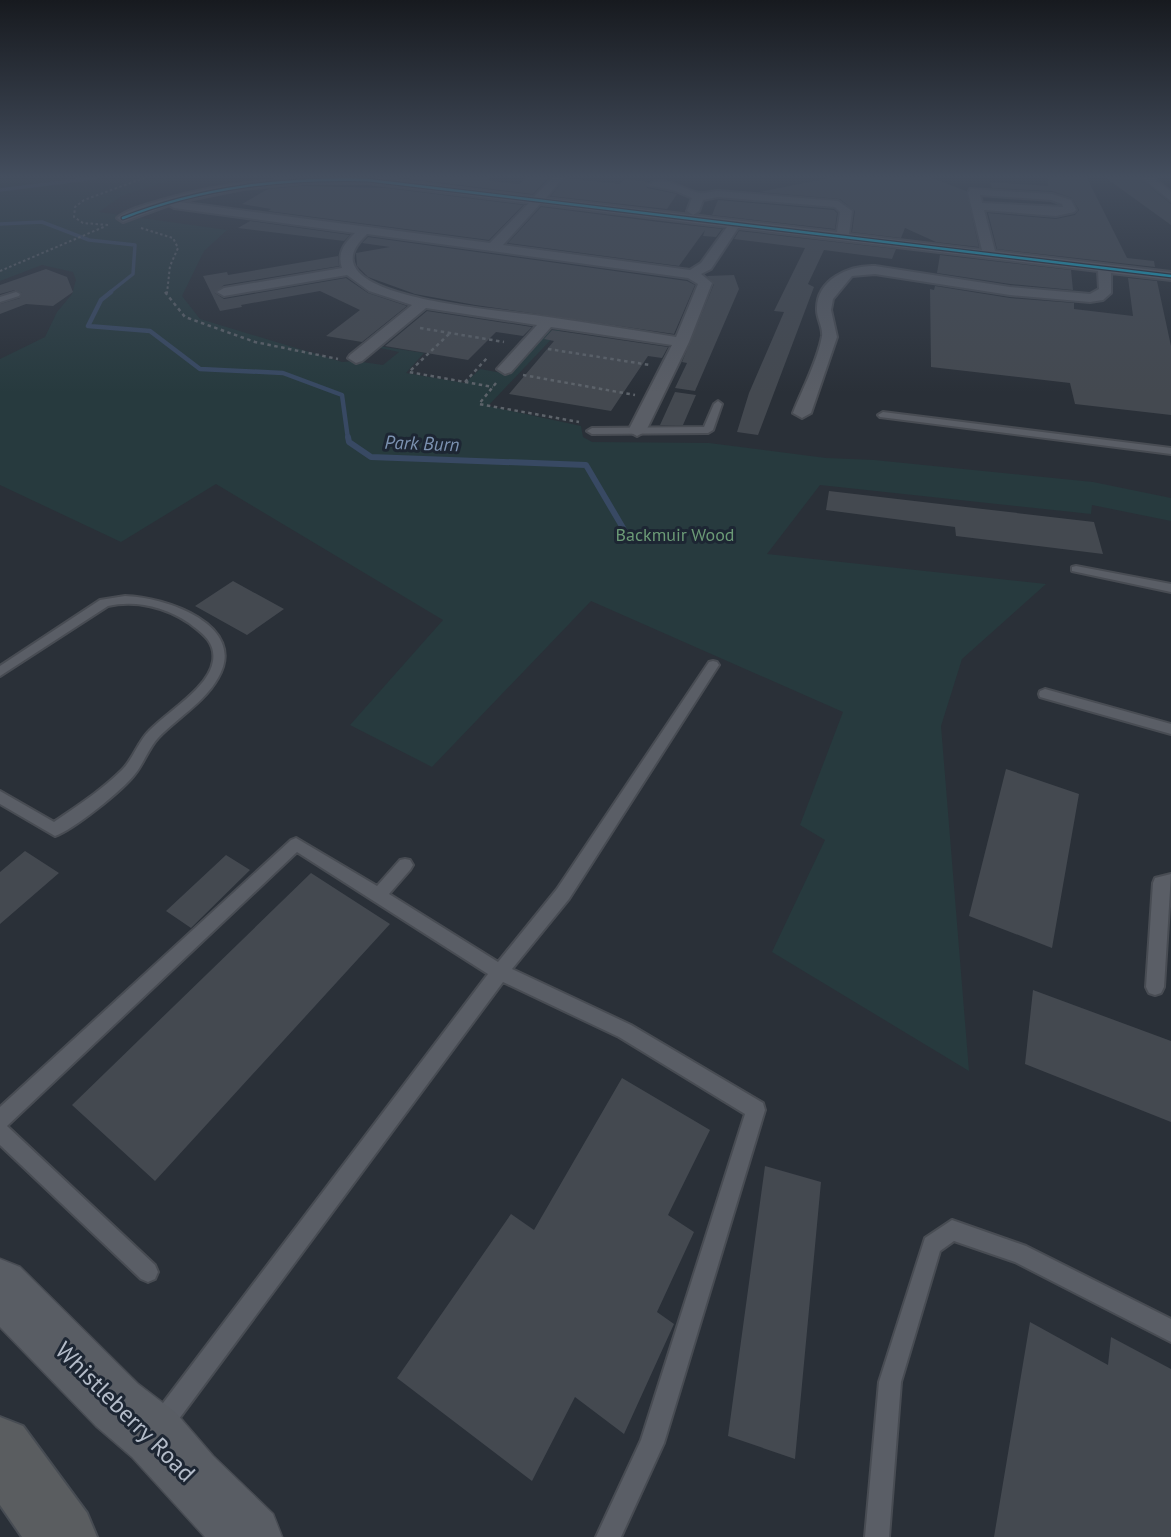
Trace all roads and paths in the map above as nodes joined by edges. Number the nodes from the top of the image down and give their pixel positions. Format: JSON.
{"nodes":[{"id":1,"x":52,"y":250,"type":"edge"},
{"id":2,"x":177,"y":250,"type":"edge"},
{"id":3,"x":347,"y":250,"type":"edge"},
{"id":4,"x":506,"y":250,"type":"edge"},
{"id":5,"x":717,"y":250,"type":"edge"},
{"id":6,"x":880,"y":250,"type":"edge"},
{"id":7,"x":989,"y":250,"type":"edge"},
{"id":8,"x":990,"y":255,"type":"junction"},
{"id":9,"x":911,"y":260,"type":"junction"},
{"id":10,"x":0,"y":266,"type":"edge"},
{"id":11,"x":10,"y":267,"type":"junction"},
{"id":12,"x":1104,"y":269,"type":"junction"},
{"id":13,"x":0,"y":271,"type":"edge"},
{"id":14,"x":349,"y":271,"type":"junction"},
{"id":15,"x":692,"y":274,"type":"junction"},
{"id":16,"x":1171,"y":276,"type":"edge"},
{"id":17,"x":224,"y":292,"type":"dead end"},
{"id":18,"x":16,"y":294,"type":"dead end"},
{"id":19,"x":0,"y":300,"type":"edge"},
{"id":20,"x":423,"y":303,"type":"junction"},
{"id":21,"x":548,"y":321,"type":"junction"},
{"id":22,"x":396,"y":325,"type":"junction"},
{"id":23,"x":449,"y":333,"type":"junction"},
{"id":24,"x":502,"y":342,"type":"junction"},
{"id":25,"x":681,"y":342,"type":"junction"},
{"id":26,"x":525,"y":346,"type":"junction"},
{"id":27,"x":355,"y":358,"type":"joint"},
{"id":28,"x":478,"y":368,"type":"junction"},
{"id":29,"x":668,"y":368,"type":"junction"},
{"id":30,"x":488,"y":369,"type":"dead end"},
{"id":31,"x":502,"y":374,"type":"joint"},
{"id":32,"x":520,"y":375,"type":"dead end"},
{"id":33,"x":464,"y":382,"type":"junction"},
{"id":34,"x":493,"y":387,"type":"junction"},
{"id":35,"x":653,"y":398,"type":"junction"},
{"id":36,"x":718,"y":404,"type":"dead end"},
{"id":37,"x":802,"y":414,"type":"dead end"},
{"id":38,"x":883,"y":415,"type":"dead end"},
{"id":39,"x":592,"y":431,"type":"joint"},
{"id":40,"x":637,"y":431,"type":"junction"},
{"id":41,"x":1171,"y":451,"type":"edge"},
{"id":42,"x":1076,"y":569,"type":"dead end"},
{"id":43,"x":1171,"y":588,"type":"edge"},
{"id":44,"x":713,"y":665,"type":"dead end"},
{"id":45,"x":0,"y":672,"type":"edge"},
{"id":46,"x":1045,"y":694,"type":"dead end"},
{"id":47,"x":1171,"y":729,"type":"edge"},
{"id":48,"x":0,"y":797,"type":"edge"},
{"id":49,"x":405,"y":865,"type":"dead end"},
{"id":50,"x":1171,"y":881,"type":"edge"},
{"id":51,"x":379,"y":896,"type":"junction"},
{"id":52,"x":500,"y":972,"type":"junction"},
{"id":53,"x":1155,"y":987,"type":"dead end"},
{"id":54,"x":0,"y":1120,"type":"edge"},
{"id":55,"x":0,"y":1132,"type":"edge"},
{"id":56,"x":148,"y":1272,"type":"dead end"},
{"id":57,"x":0,"y":1287,"type":"edge"},
{"id":58,"x":1171,"y":1331,"type":"edge"},
{"id":59,"x":154,"y":1435,"type":"junction"},
{"id":60,"x":0,"y":1449,"type":"edge"},
{"id":61,"x":63,"y":1537,"type":"edge"},
{"id":62,"x":250,"y":1537,"type":"edge"},
{"id":63,"x":608,"y":1537,"type":"edge"},
{"id":64,"x":877,"y":1537,"type":"edge"}],
"edges":[{"from":1,"to":11,"type":"path"},
{"from":2,"to":27,"type":"path"},
{"from":3,"to":14,"type":"street"},
{"from":4,"to":15,"type":"street"},
{"from":5,"to":15,"type":"street"},
{"from":6,"to":9,"type":"street"},
{"from":7,"to":8,"type":"street"},
{"from":8,"to":9,"type":"street"},
{"from":8,"to":12,"type":"street"},
{"from":9,"to":12,"type":"street"},
{"from":9,"to":37,"type":"street"},
{"from":10,"to":11,"type":"path"},
{"from":11,"to":13,"type":"path"},
{"from":12,"to":16,"type":"street"},
{"from":14,"to":17,"type":"street"},
{"from":14,"to":20,"type":"street"},
{"from":15,"to":25,"type":"street"},
{"from":18,"to":19,"type":"lane"},
{"from":20,"to":21,"type":"street"},
{"from":20,"to":22,"type":"street"},
{"from":21,"to":25,"type":"street"},
{"from":21,"to":26,"type":"street"},
{"from":22,"to":23,"type":"path"},
{"from":22,"to":27,"type":"street"},
{"from":23,"to":24,"type":"path"},
{"from":23,"to":33,"type":"path"},
{"from":24,"to":26,"type":"path"},
{"from":24,"to":28,"type":"path"},
{"from":25,"to":29,"type":"street"},
{"from":26,"to":29,"type":"path"},
{"from":26,"to":31,"type":"street"},
{"from":28,"to":30,"type":"path"},
{"from":28,"to":33,"type":"path"},
{"from":29,"to":35,"type":"street"},
{"from":31,"to":34,"type":"path"},
{"from":32,"to":35,"type":"path"},
{"from":33,"to":34,"type":"path"},
{"from":34,"to":39,"type":"path"},
{"from":35,"to":40,"type":"street"},
{"from":36,"to":40,"type":"lane"},
{"from":38,"to":41,"type":"lane"},
{"from":39,"to":40,"type":"lane"},
{"from":42,"to":43,"type":"lane"},
{"from":44,"to":52,"type":"lane"},
{"from":45,"to":48,"type":"lane"},
{"from":46,"to":47,"type":"lane"},
{"from":49,"to":51,"type":"lane"},
{"from":50,"to":53,"type":"lane"},
{"from":51,"to":52,"type":"lane"},
{"from":51,"to":54,"type":"lane"},
{"from":52,"to":59,"type":"lane"},
{"from":52,"to":63,"type":"lane"},
{"from":55,"to":56,"type":"lane"},
{"from":57,"to":59,"type":"main road","name":"Whistleberry Road"},
{"from":58,"to":64,"type":"lane"},
{"from":59,"to":62,"type":"main road","name":"Whistleberry Road"},
{"from":60,"to":61,"type":"highway"}]}
